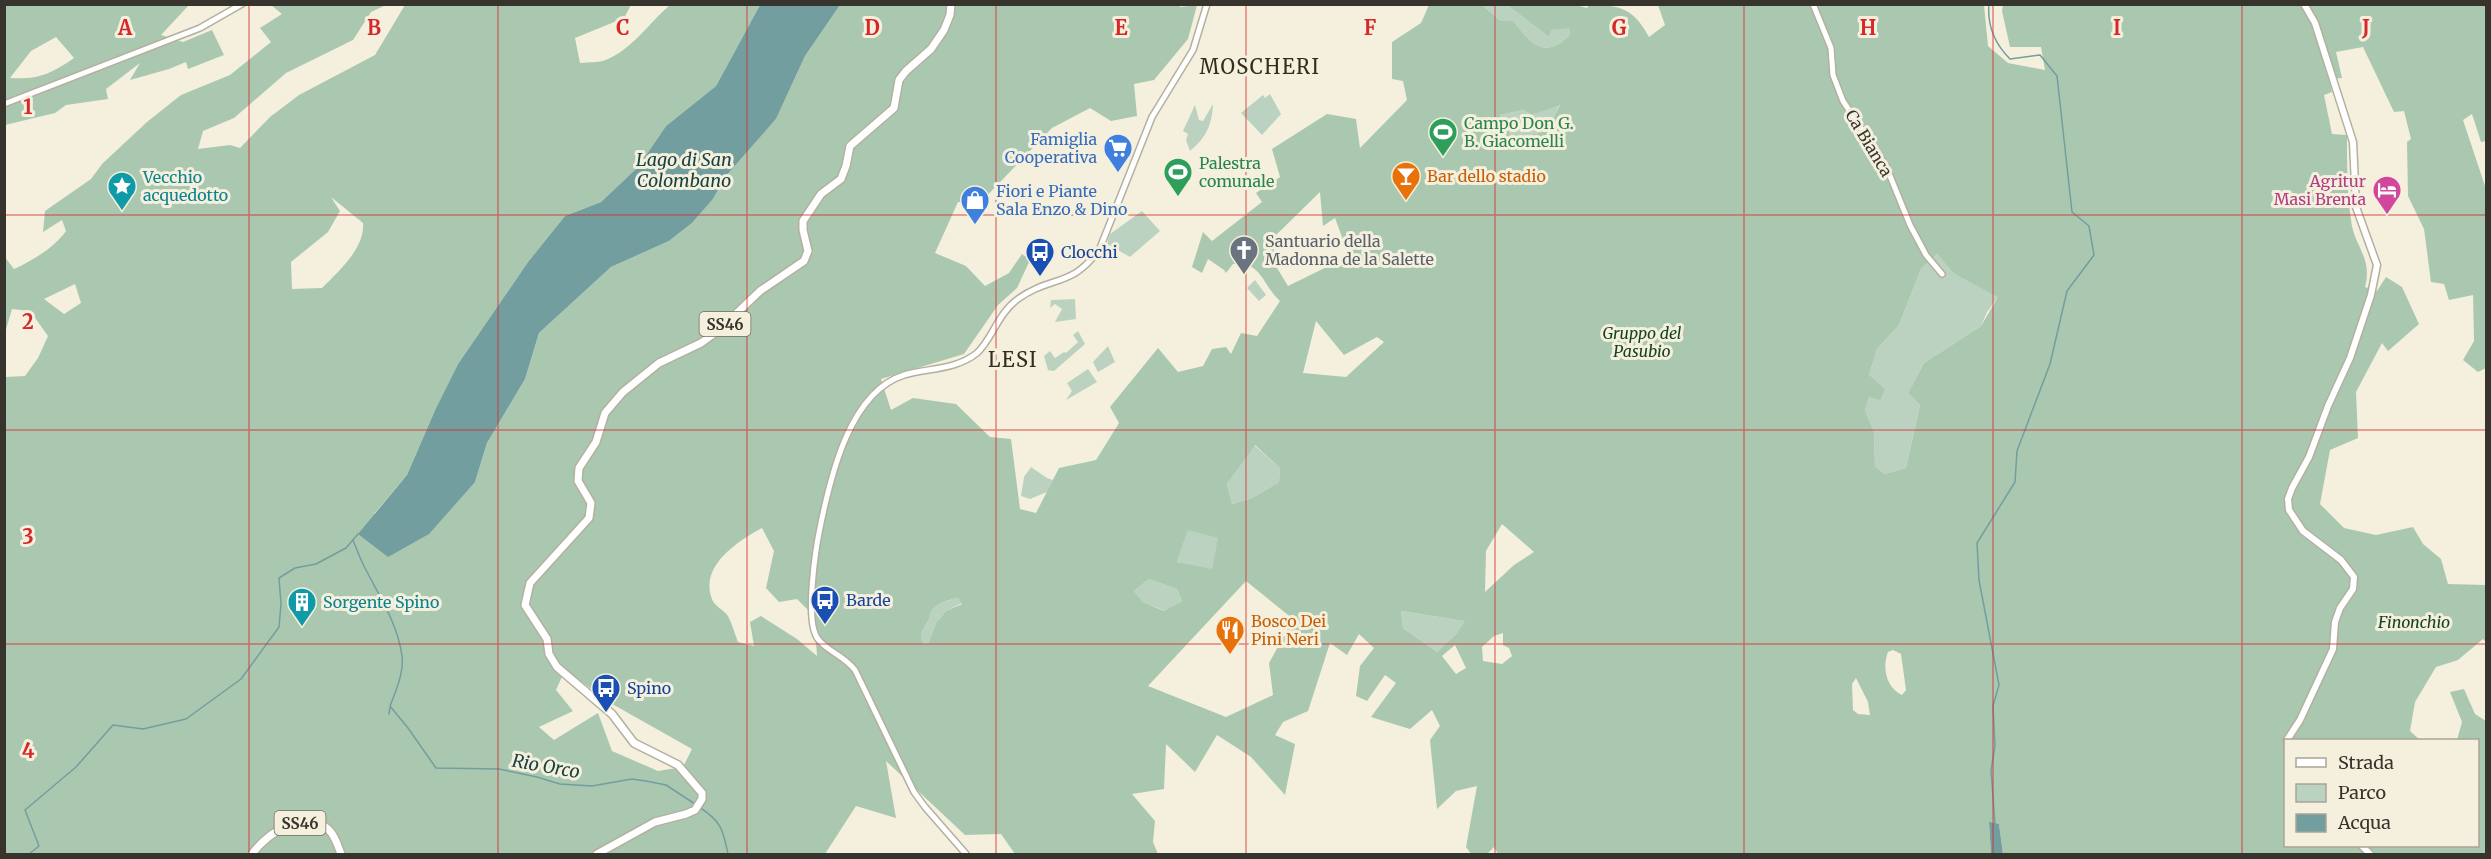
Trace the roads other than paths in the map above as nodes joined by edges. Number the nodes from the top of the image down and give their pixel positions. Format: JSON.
{"nodes":[{"id":1,"x":242,"y":4,"type":"edge"},
{"id":2,"x":951,"y":4,"type":"edge"},
{"id":3,"x":1207,"y":4,"type":"edge"},
{"id":4,"x":1813,"y":4,"type":"edge"},
{"id":5,"x":2304,"y":4,"type":"edge"},
{"id":6,"x":4,"y":104,"type":"edge"},
{"id":7,"x":1942,"y":274,"type":"dead end"},
{"id":8,"x":2288,"y":739,"type":"edge"},
{"id":9,"x":252,"y":855,"type":"edge"},
{"id":10,"x":341,"y":855,"type":"edge"},
{"id":11,"x":597,"y":855,"type":"edge"},
{"id":12,"x":966,"y":855,"type":"edge"}],
"edges":[{"from":1,"to":6,"type":"street"},
{"from":2,"to":11,"type":"main road","number":"SS46"},
{"from":3,"to":12,"type":"street"},
{"from":4,"to":7,"type":"street","name":"Ca Bianca"},
{"from":5,"to":8,"type":"main road"},
{"from":9,"to":10,"type":"main road","number":"SS46"}]}
